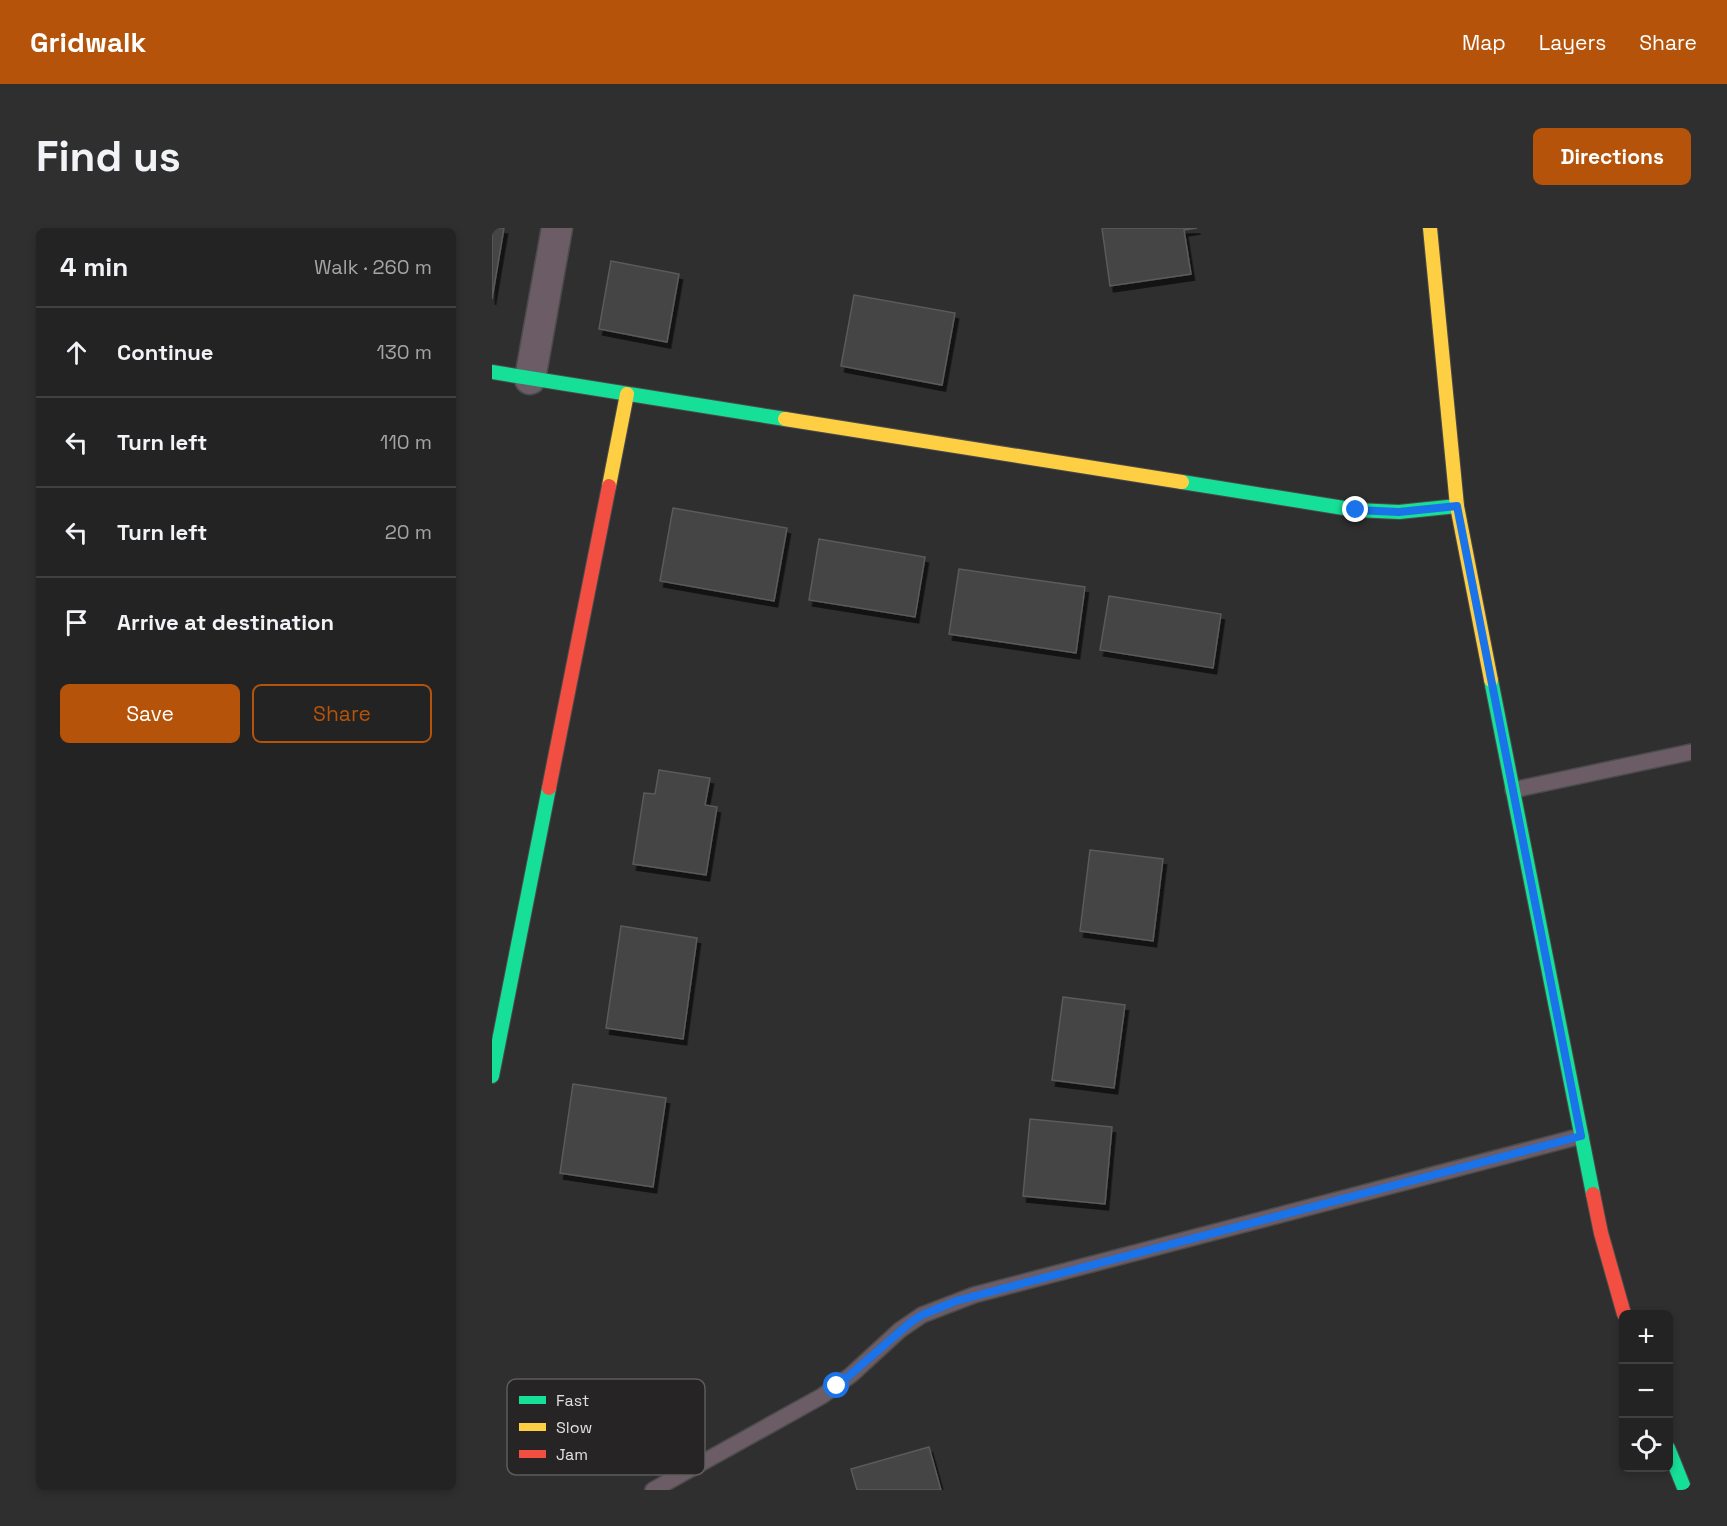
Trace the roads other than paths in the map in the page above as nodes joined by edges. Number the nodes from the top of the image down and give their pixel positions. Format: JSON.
{"nodes":[{"id":1,"x":557,"y":228,"type":"edge"},
{"id":2,"x":1430,"y":228,"type":"edge"},
{"id":3,"x":492,"y":372,"type":"edge"},
{"id":4,"x":530,"y":379,"type":"junction"},
{"id":5,"x":627,"y":394,"type":"junction"},
{"id":6,"x":1457,"y":506,"type":"junction"},
{"id":7,"x":1691,"y":752,"type":"edge"},
{"id":8,"x":1513,"y":790,"type":"junction"},
{"id":9,"x":492,"y":1076,"type":"edge"},
{"id":10,"x":1581,"y":1136,"type":"junction"},
{"id":11,"x":1623,"y":1310,"type":"edge"},
{"id":12,"x":1673,"y":1460,"type":"edge"},
{"id":13,"x":705,"y":1461,"type":"edge"},
{"id":14,"x":680,"y":1475,"type":"edge"},
{"id":15,"x":653,"y":1490,"type":"edge"},
{"id":16,"x":1685,"y":1490,"type":"edge"}],
"edges":[{"from":1,"to":4,"type":"street"},
{"from":2,"to":6,"type":"street"},
{"from":3,"to":4,"type":"street"},
{"from":4,"to":5,"type":"street"},
{"from":5,"to":6,"type":"street"},
{"from":5,"to":9,"type":"street"},
{"from":6,"to":8,"type":"street"},
{"from":7,"to":8,"type":"lane"},
{"from":8,"to":10,"type":"street"},
{"from":10,"to":11,"type":"street"},
{"from":10,"to":13,"type":"lane"},
{"from":12,"to":16,"type":"street"},
{"from":14,"to":15,"type":"lane"}]}
